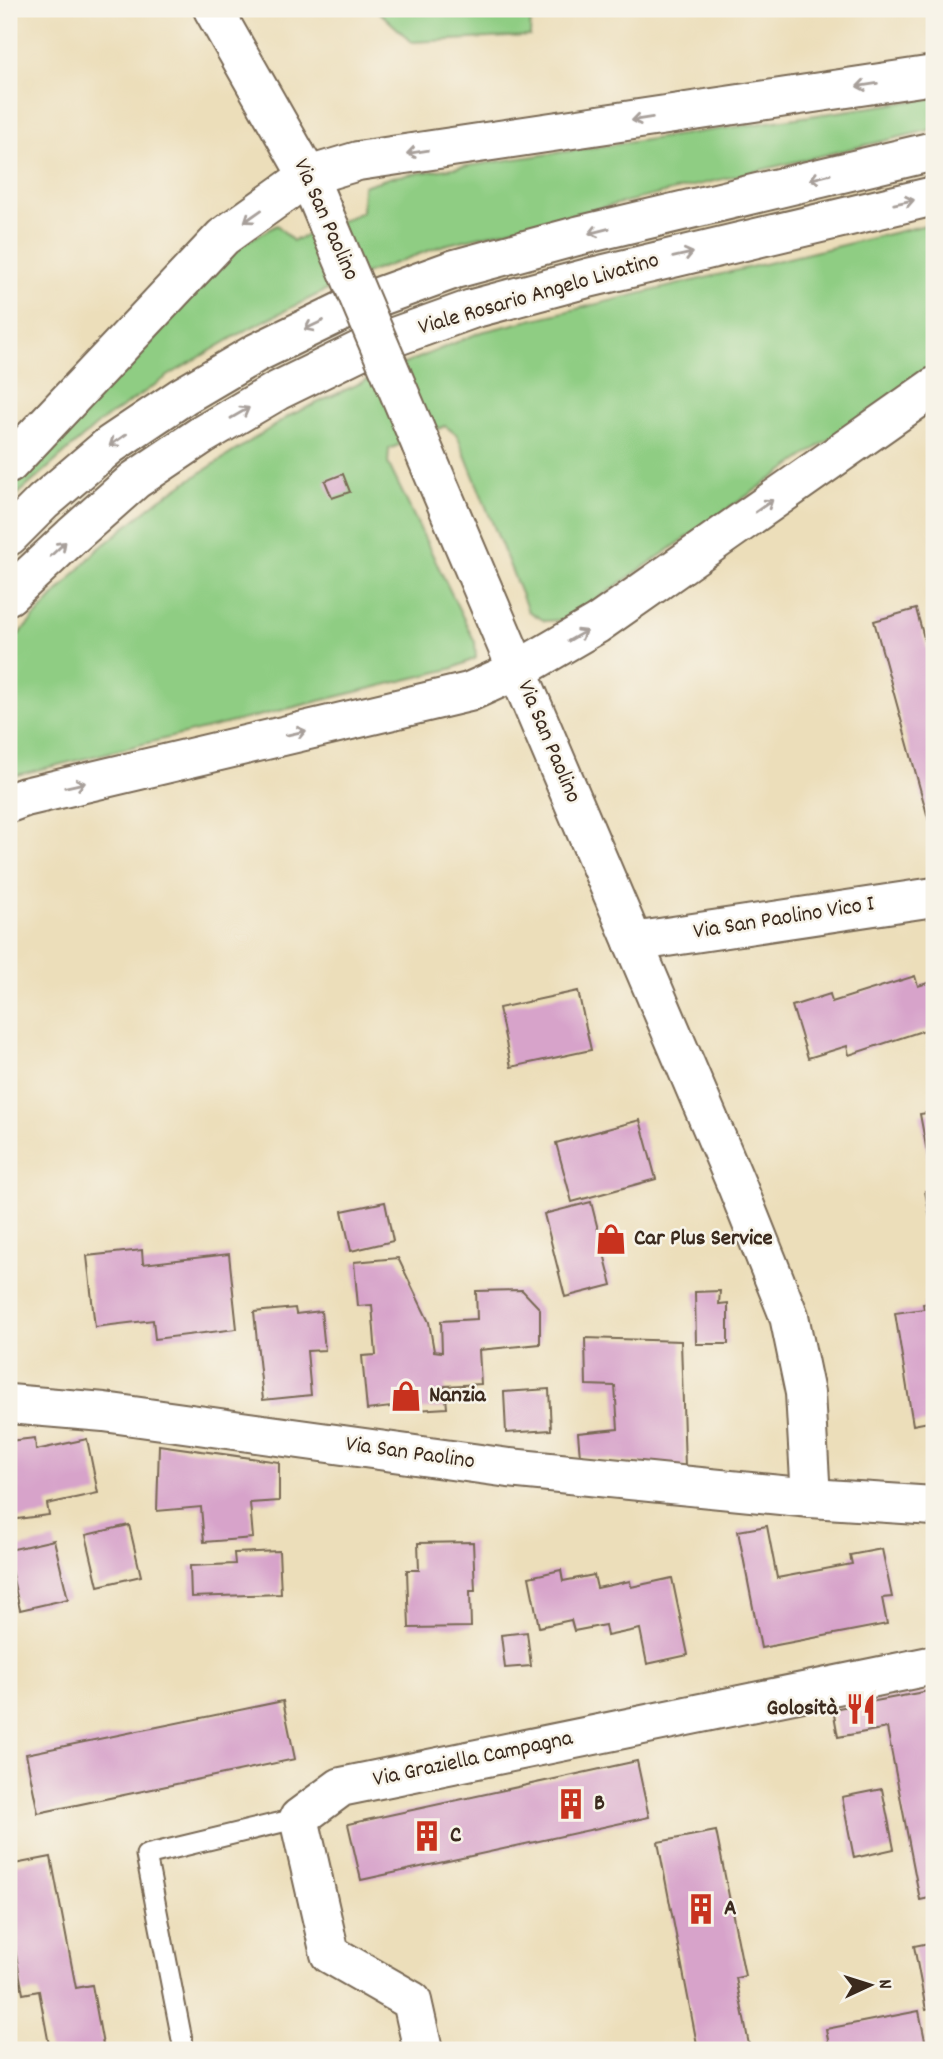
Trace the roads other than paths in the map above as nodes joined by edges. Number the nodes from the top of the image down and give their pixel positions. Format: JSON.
{"nodes":[{"id":1,"x":214,"y":9,"type":"edge"},
{"id":2,"x":934,"y":75,"type":"edge"},
{"id":3,"x":934,"y":150,"type":"edge"},
{"id":4,"x":308,"y":176,"type":"junction"},
{"id":5,"x":934,"y":196,"type":"edge"},
{"id":6,"x":934,"y":387,"type":"edge"},
{"id":7,"x":9,"y":464,"type":"edge"},
{"id":8,"x":9,"y":536,"type":"edge"},
{"id":9,"x":9,"y":595,"type":"edge"},
{"id":10,"x":518,"y":670,"type":"junction"},
{"id":11,"x":9,"y":803,"type":"edge"},
{"id":12,"x":934,"y":897,"type":"edge"},
{"id":13,"x":633,"y":942,"type":"junction"},
{"id":14,"x":9,"y":1404,"type":"edge"},
{"id":15,"x":811,"y":1498,"type":"junction"},
{"id":16,"x":934,"y":1506,"type":"edge"},
{"id":17,"x":934,"y":1665,"type":"edge"},
{"id":18,"x":299,"y":1818,"type":"junction"},
{"id":19,"x":184,"y":2050,"type":"edge"},
{"id":20,"x":423,"y":2050,"type":"edge"}],
"edges":[{"from":1,"to":4,"type":"street","name":"Via San Paolino"},
{"from":2,"to":4,"type":"street","one_way":true},
{"from":3,"to":8,"type":"street","name":"Viale Rosario Angelo Livatino","one_way":true},
{"from":4,"to":7,"type":"street","one_way":true},
{"from":4,"to":10,"type":"street","name":"Via San Paolino","bridge":true},
{"from":9,"to":5,"type":"street","name":"Viale Rosario Angelo Livatino","one_way":true},
{"from":10,"to":6,"type":"street","one_way":true},
{"from":11,"to":10,"type":"street","one_way":true},
{"from":10,"to":13,"type":"street","name":"Via San Paolino"},
{"from":12,"to":13,"type":"street","name":"Via San Paolino Vico I"},
{"from":13,"to":15,"type":"street","name":"Via San Paolino"},
{"from":14,"to":15,"type":"street","name":"Via San Paolino"},
{"from":15,"to":16,"type":"street","name":"Via San Paolino"},
{"from":17,"to":18,"type":"street","name":"Via Graziella Campagna"},
{"from":18,"to":19,"type":"lane"},
{"from":18,"to":20,"type":"street"}]}
